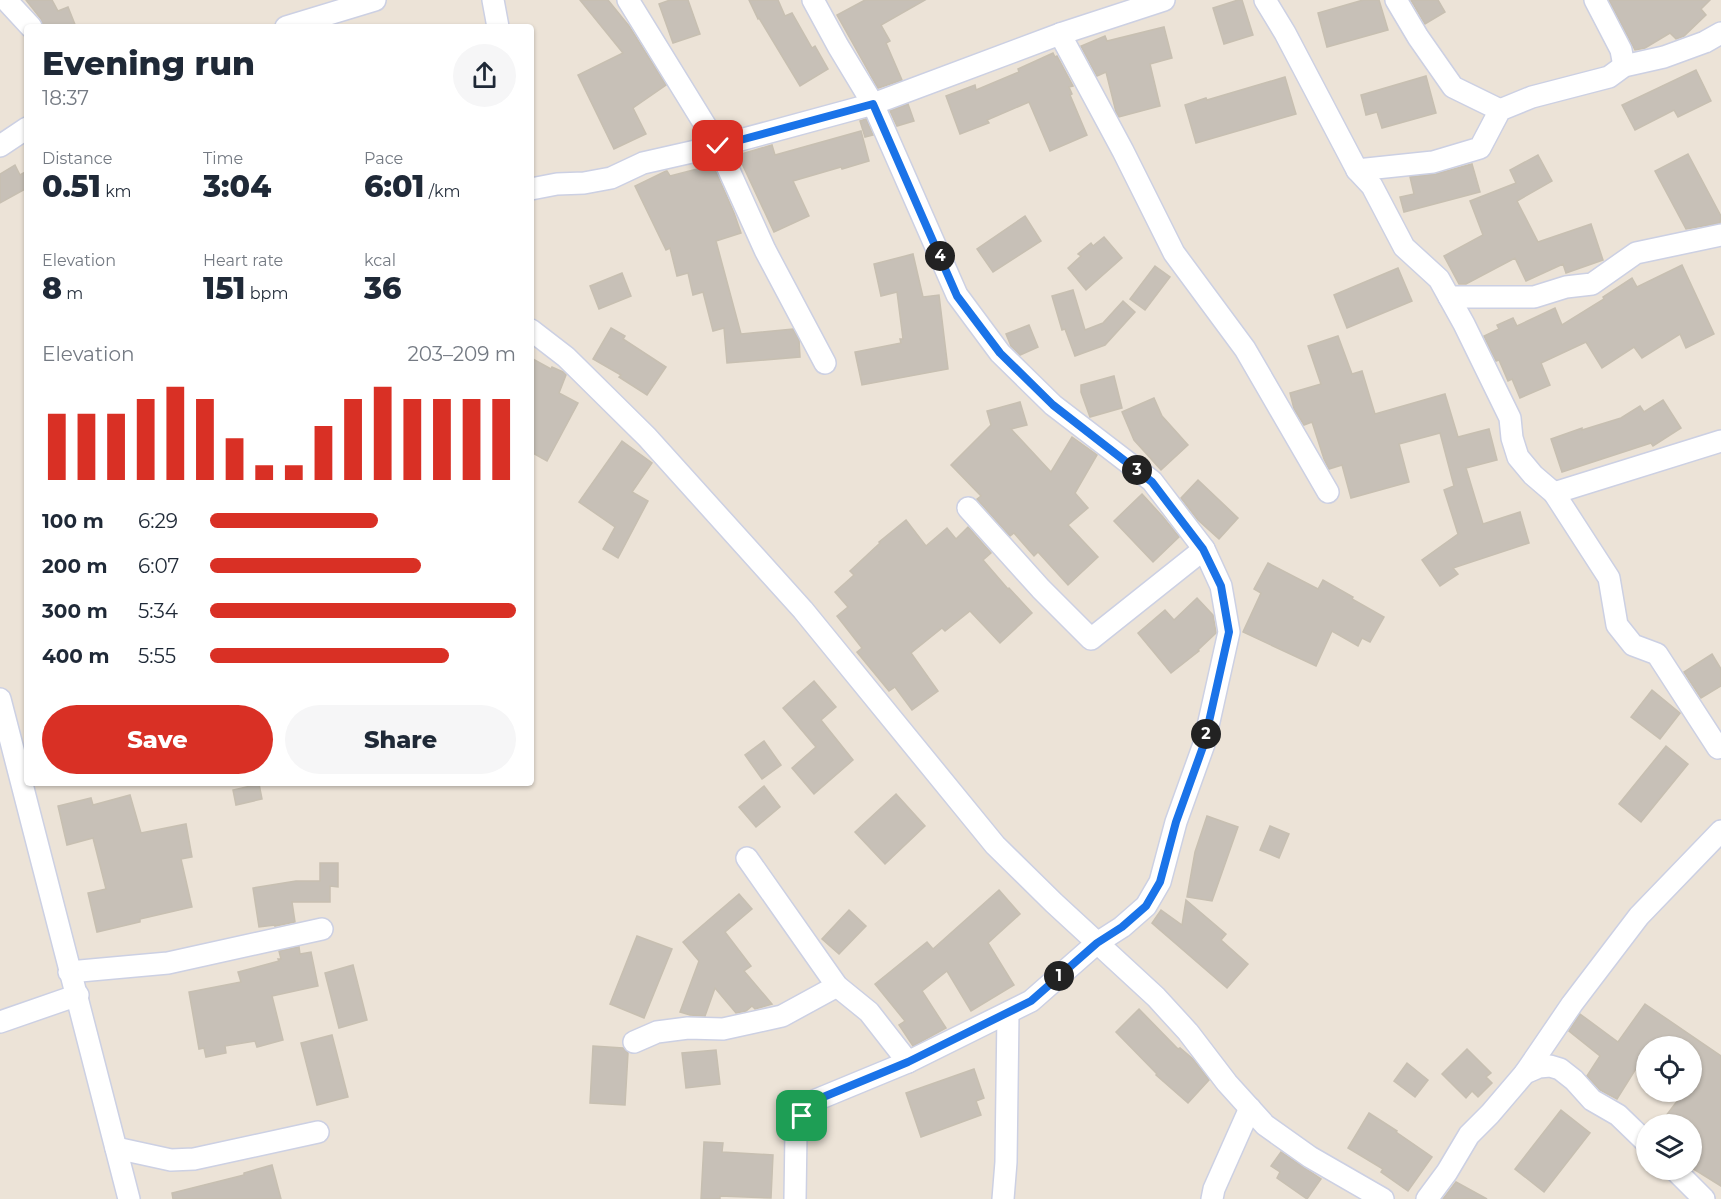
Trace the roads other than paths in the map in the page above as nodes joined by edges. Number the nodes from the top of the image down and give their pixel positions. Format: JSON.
{"nodes":[{"id":1,"x":6,"y":0,"type":"edge"},
{"id":2,"x":375,"y":0,"type":"edge"},
{"id":3,"x":493,"y":0,"type":"edge"},
{"id":4,"x":627,"y":0,"type":"edge"},
{"id":5,"x":813,"y":0,"type":"edge"},
{"id":6,"x":1164,"y":0,"type":"edge"},
{"id":7,"x":1266,"y":0,"type":"edge"},
{"id":8,"x":1396,"y":0,"type":"edge"},
{"id":9,"x":1595,"y":0,"type":"edge"},
{"id":10,"x":28,"y":24,"type":"edge"},
{"id":11,"x":296,"y":24,"type":"edge"},
{"id":12,"x":497,"y":24,"type":"edge"},
{"id":13,"x":1721,"y":33,"type":"edge"},
{"id":14,"x":1060,"y":34,"type":"junction"},
{"id":15,"x":1624,"y":66,"type":"junction"},
{"id":16,"x":873,"y":104,"type":"junction"},
{"id":17,"x":1500,"y":110,"type":"junction"},
{"id":18,"x":24,"y":130,"type":"edge"},
{"id":19,"x":0,"y":146,"type":"edge"},
{"id":20,"x":718,"y":146,"type":"junction"},
{"id":21,"x":1357,"y":170,"type":"junction"},
{"id":22,"x":534,"y":188,"type":"edge"},
{"id":23,"x":1721,"y":236,"type":"edge"},
{"id":24,"x":1449,"y":297,"type":"junction"},
{"id":25,"x":534,"y":332,"type":"edge"},
{"id":26,"x":825,"y":363,"type":"dead end"},
{"id":27,"x":1721,"y":441,"type":"edge"},
{"id":28,"x":1328,"y":492,"type":"dead end"},
{"id":29,"x":1554,"y":493,"type":"junction"},
{"id":30,"x":968,"y":508,"type":"dead end"},
{"id":31,"x":1203,"y":549,"type":"junction"},
{"id":32,"x":0,"y":699,"type":"edge"},
{"id":33,"x":1720,"y":749,"type":"edge"},
{"id":34,"x":1721,"y":831,"type":"edge"},
{"id":35,"x":747,"y":858,"type":"dead end"},
{"id":36,"x":322,"y":929,"type":"dead end"},
{"id":37,"x":1097,"y":943,"type":"junction"},
{"id":38,"x":69,"y":972,"type":"junction"},
{"id":39,"x":837,"y":986,"type":"junction"},
{"id":40,"x":78,"y":995,"type":"junction"},
{"id":41,"x":1008,"y":1013,"type":"junction"},
{"id":42,"x":0,"y":1022,"type":"edge"},
{"id":43,"x":634,"y":1042,"type":"dead end"},
{"id":44,"x":908,"y":1062,"type":"junction"},
{"id":45,"x":1525,"y":1072,"type":"junction"},
{"id":46,"x":1250,"y":1108,"type":"junction"},
{"id":47,"x":318,"y":1132,"type":"dead end"},
{"id":48,"x":1636,"y":1132,"type":"edge"},
{"id":49,"x":116,"y":1148,"type":"junction"},
{"id":50,"x":1685,"y":1180,"type":"edge"},
{"id":51,"x":124,"y":1198,"type":"edge"},
{"id":52,"x":795,"y":1199,"type":"edge"},
{"id":53,"x":1003,"y":1199,"type":"edge"},
{"id":54,"x":1212,"y":1199,"type":"edge"},
{"id":55,"x":1383,"y":1199,"type":"edge"},
{"id":56,"x":1427,"y":1199,"type":"edge"},
{"id":57,"x":1704,"y":1199,"type":"edge"}],
"edges":[{"from":1,"to":10,"type":"street"},
{"from":2,"to":11,"type":"street"},
{"from":3,"to":12,"type":"street"},
{"from":4,"to":20,"type":"street"},
{"from":5,"to":16,"type":"street"},
{"from":6,"to":14,"type":"street"},
{"from":7,"to":21,"type":"street"},
{"from":8,"to":17,"type":"street"},
{"from":9,"to":15,"type":"street"},
{"from":13,"to":15,"type":"street"},
{"from":14,"to":16,"type":"street"},
{"from":14,"to":28,"type":"street"},
{"from":15,"to":17,"type":"street"},
{"from":16,"to":20,"type":"street"},
{"from":16,"to":31,"type":"street"},
{"from":17,"to":21,"type":"street"},
{"from":18,"to":19,"type":"street"},
{"from":20,"to":22,"type":"street"},
{"from":20,"to":26,"type":"street"},
{"from":21,"to":24,"type":"street"},
{"from":23,"to":24,"type":"street"},
{"from":24,"to":29,"type":"street"},
{"from":25,"to":37,"type":"street"},
{"from":27,"to":29,"type":"street"},
{"from":29,"to":33,"type":"street"},
{"from":30,"to":31,"type":"street"},
{"from":31,"to":37,"type":"street"},
{"from":32,"to":38,"type":"street"},
{"from":34,"to":45,"type":"street"},
{"from":35,"to":39,"type":"street"},
{"from":36,"to":38,"type":"street"},
{"from":37,"to":41,"type":"street"},
{"from":37,"to":46,"type":"street"},
{"from":38,"to":40,"type":"street"},
{"from":39,"to":43,"type":"street"},
{"from":39,"to":44,"type":"street"},
{"from":40,"to":42,"type":"street"},
{"from":40,"to":49,"type":"street"},
{"from":41,"to":44,"type":"street"},
{"from":41,"to":53,"type":"street"},
{"from":44,"to":52,"type":"street"},
{"from":45,"to":48,"type":"street"},
{"from":45,"to":56,"type":"street"},
{"from":46,"to":54,"type":"street"},
{"from":46,"to":55,"type":"street"},
{"from":47,"to":49,"type":"street"},
{"from":49,"to":51,"type":"street"},
{"from":50,"to":57,"type":"street"}]}
